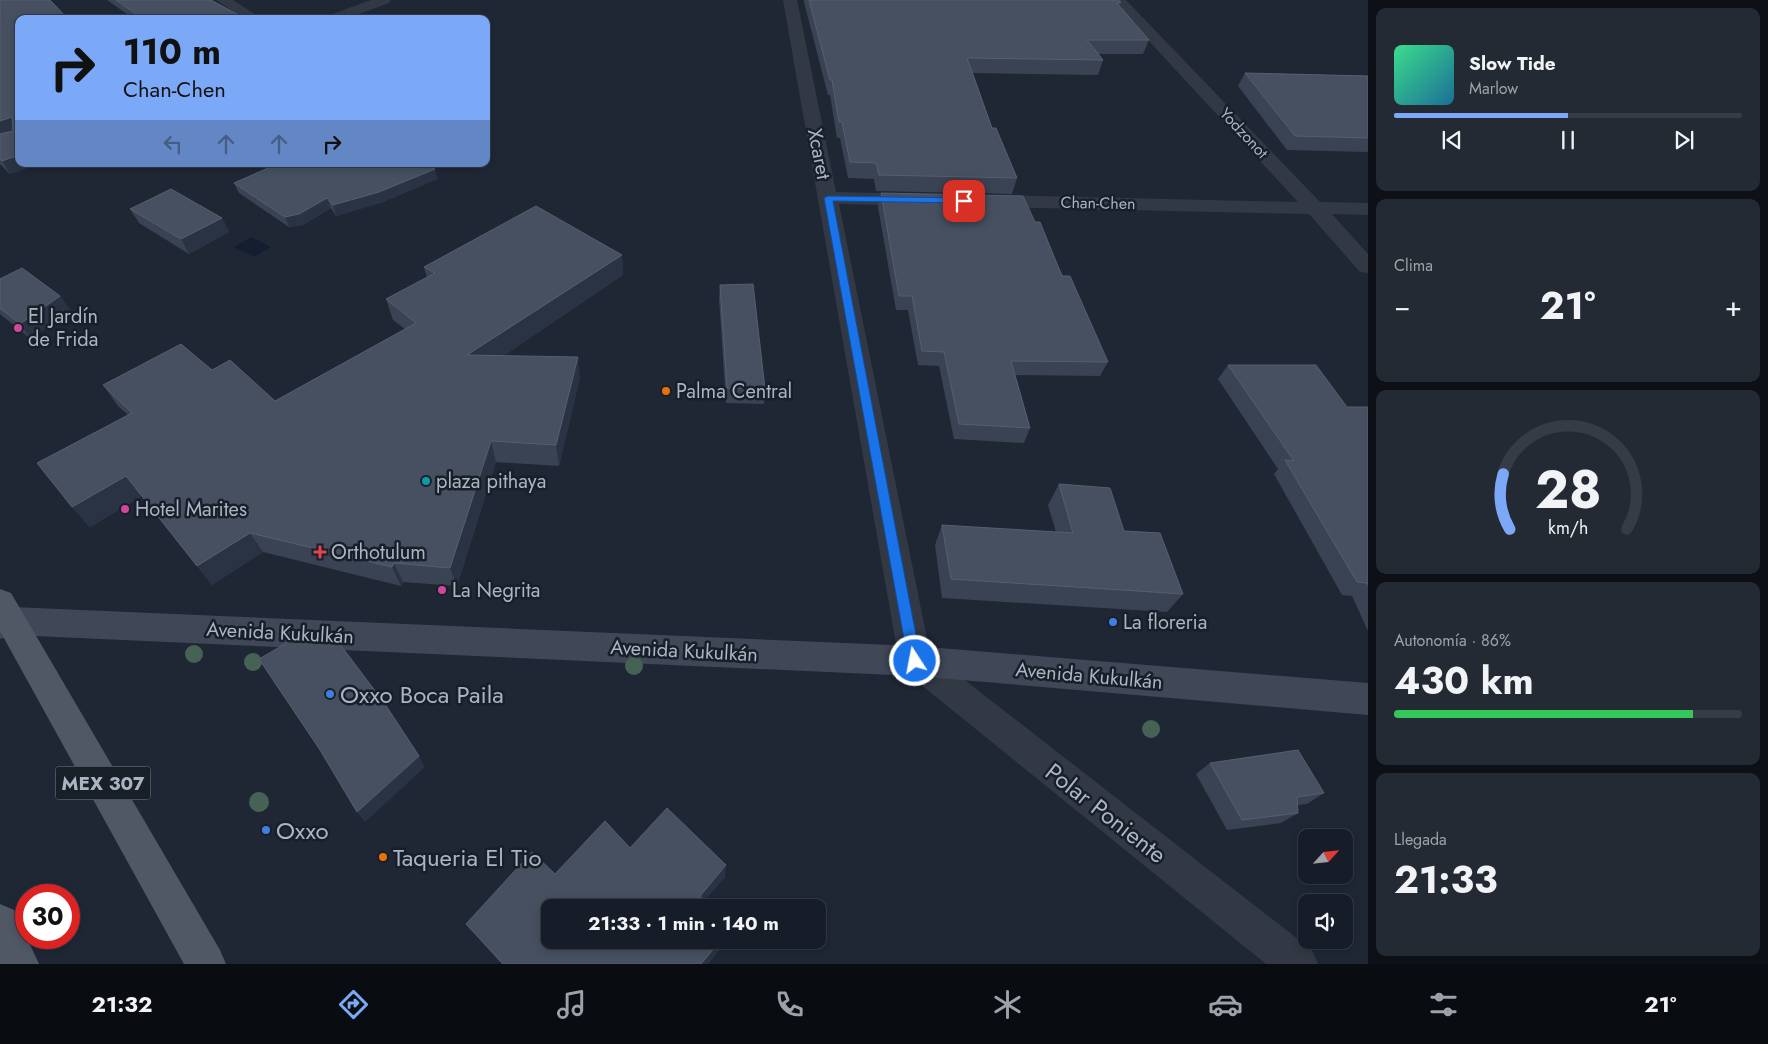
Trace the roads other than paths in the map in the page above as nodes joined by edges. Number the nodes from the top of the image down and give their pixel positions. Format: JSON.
{"nodes":[{"id":1,"x":223,"y":0,"type":"edge"},
{"id":2,"x":384,"y":0,"type":"edge"},
{"id":3,"x":790,"y":0,"type":"edge"},
{"id":4,"x":1118,"y":0,"type":"edge"},
{"id":5,"x":248,"y":15,"type":"edge"},
{"id":6,"x":343,"y":15,"type":"edge"},
{"id":7,"x":828,"y":198,"type":"junction"},
{"id":8,"x":937,"y":200,"type":"edge"},
{"id":9,"x":967,"y":201,"type":"edge"},
{"id":10,"x":1314,"y":207,"type":"junction"},
{"id":11,"x":1368,"y":209,"type":"edge"},
{"id":12,"x":1368,"y":267,"type":"edge"},
{"id":13,"x":4,"y":616,"type":"edge"},
{"id":14,"x":915,"y":661,"type":"junction"},
{"id":15,"x":1368,"y":699,"type":"edge"},
{"id":16,"x":0,"y":924,"type":"edge"},
{"id":17,"x":19,"y":964,"type":"edge"},
{"id":18,"x":206,"y":964,"type":"edge"},
{"id":19,"x":1298,"y":964,"type":"edge"}],
"edges":[{"from":1,"to":5,"type":"street"},
{"from":2,"to":6,"type":"street"},
{"from":3,"to":7,"type":"street","name":"Xcaret"},
{"from":4,"to":10,"type":"street","name":"Yodzonot"},
{"from":7,"to":8,"type":"street"},
{"from":7,"to":14,"type":"street","name":"Xcaret"},
{"from":9,"to":10,"type":"street","name":"Chan-Chen"},
{"from":10,"to":11,"type":"street","name":"Chan-Chen"},
{"from":10,"to":12,"type":"street","name":"Yodzonot"},
{"from":13,"to":14,"type":"street","name":"Avenida Kukulkán"},
{"from":13,"to":18,"type":"main road","number":"MEX 307"},
{"from":14,"to":15,"type":"street","name":"Avenida Kukulkán"},
{"from":14,"to":19,"type":"street","name":"Polar Poniente"},
{"from":16,"to":17,"type":"main road"}]}
